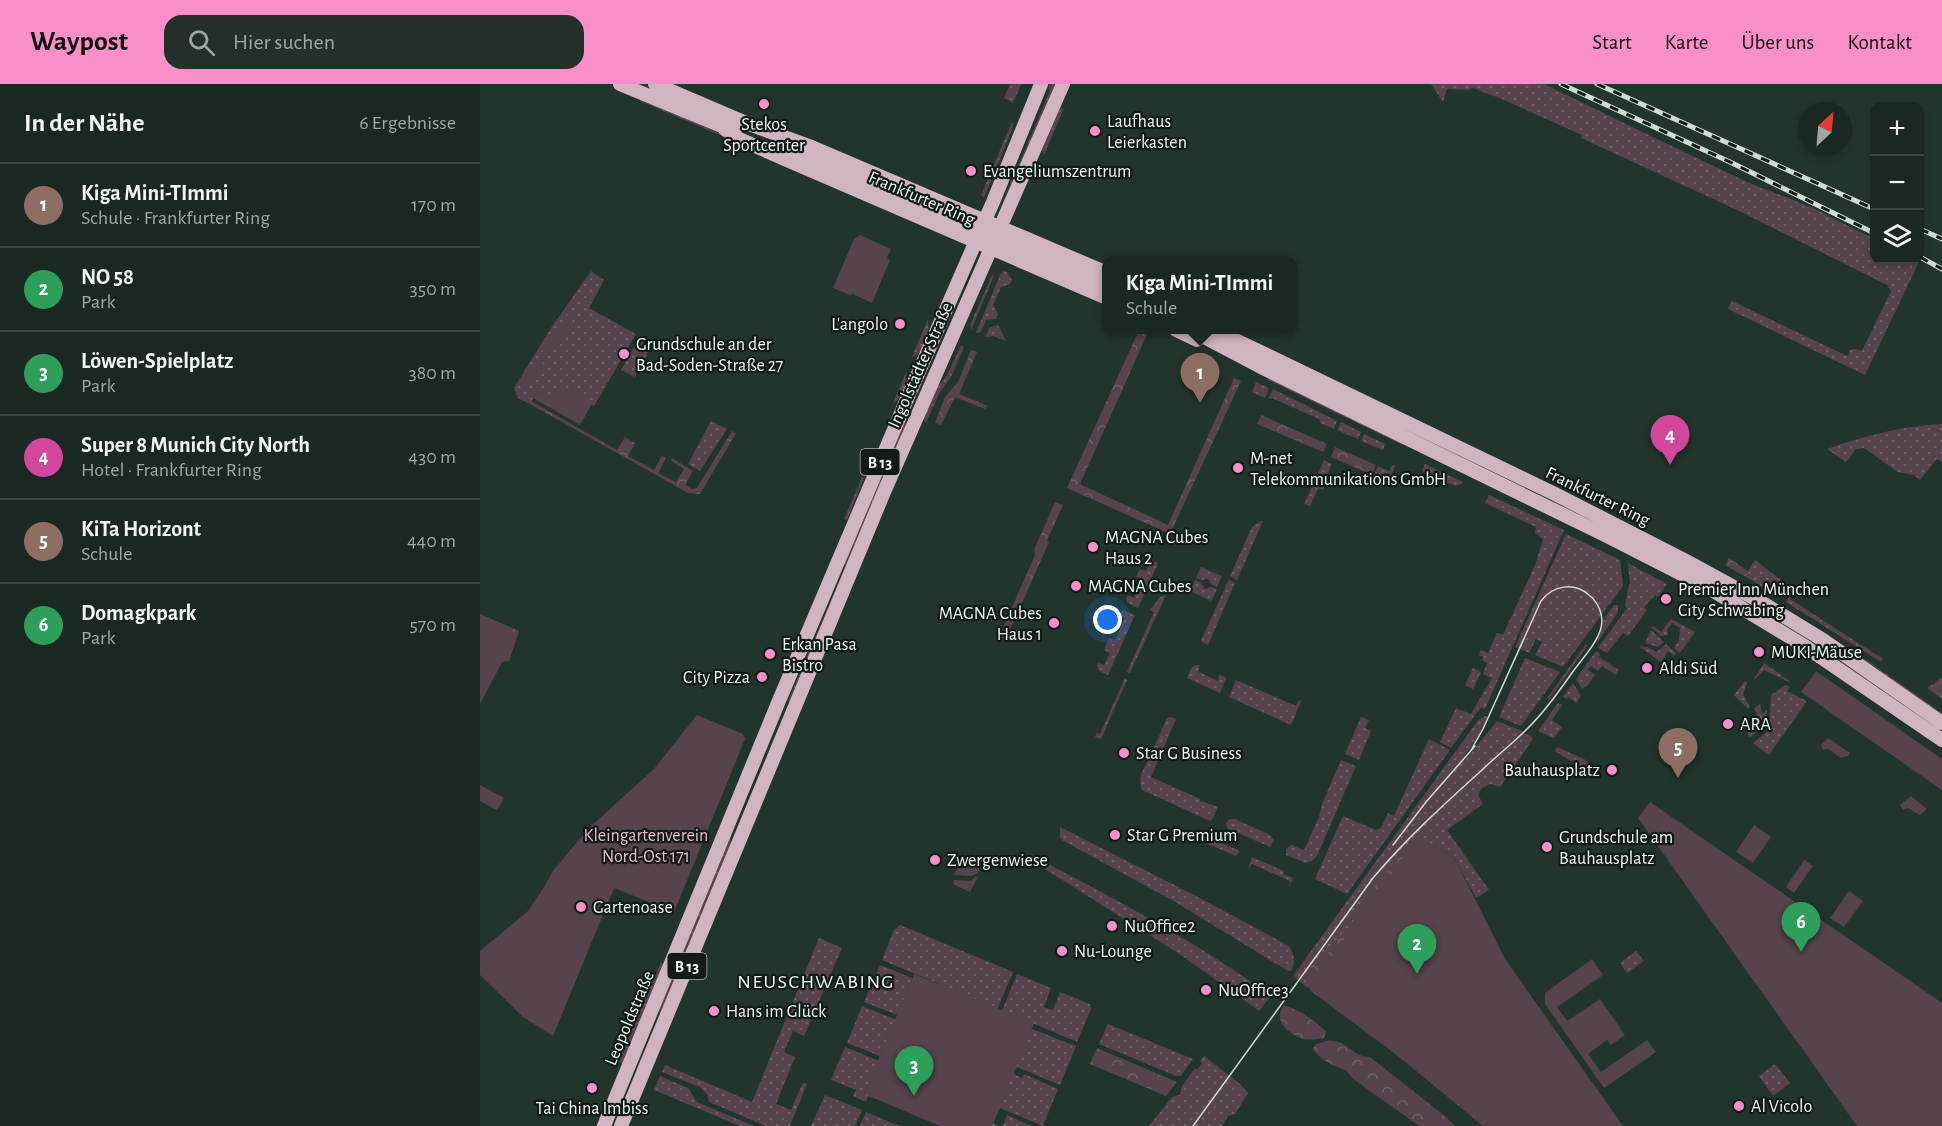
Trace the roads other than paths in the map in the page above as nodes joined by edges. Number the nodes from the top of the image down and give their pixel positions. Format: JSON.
{"nodes":[{"id":1,"x":620,"y":84,"type":"edge"},
{"id":2,"x":655,"y":84,"type":"edge"},
{"id":3,"x":1041,"y":84,"type":"edge"},
{"id":4,"x":1063,"y":84,"type":"edge"},
{"id":5,"x":746,"y":123,"type":"junction"},
{"id":6,"x":725,"y":129,"type":"junction"},
{"id":7,"x":851,"y":174,"type":"junction"},
{"id":8,"x":945,"y":204,"type":"junction"},
{"id":9,"x":985,"y":221,"type":"junction"},
{"id":10,"x":937,"y":225,"type":"junction"},
{"id":11,"x":1001,"y":228,"type":"junction"},
{"id":12,"x":975,"y":241,"type":"junction"},
{"id":13,"x":1044,"y":246,"type":"junction"},
{"id":14,"x":992,"y":248,"type":"junction"},
{"id":15,"x":1035,"y":267,"type":"junction"},
{"id":16,"x":1102,"y":271,"type":"edge"},
{"id":17,"x":1102,"y":284,"type":"edge"},
{"id":18,"x":1102,"y":296,"type":"edge"},
{"id":19,"x":1185,"y":334,"type":"edge"},
{"id":20,"x":1199,"y":334,"type":"edge"},
{"id":21,"x":1222,"y":334,"type":"edge"},
{"id":22,"x":1265,"y":369,"type":"junction"},
{"id":23,"x":910,"y":392,"type":"junction"},
{"id":24,"x":916,"y":416,"type":"junction"},
{"id":25,"x":1942,"y":723,"type":"edge"},
{"id":26,"x":770,"y":725,"type":"joint"},
{"id":27,"x":785,"y":729,"type":"joint"},
{"id":28,"x":1942,"y":740,"type":"edge"},
{"id":29,"x":604,"y":1126,"type":"edge"},
{"id":30,"x":621,"y":1126,"type":"edge"}],
"edges":[{"from":1,"to":6,"type":"main road","name":"Frankfurter Ring"},
{"from":2,"to":5,"type":"main road","name":"Frankfurter Ring"},
{"from":3,"to":9,"type":"main road","name":"Ingolstädter Straße","number":"B 13"},
{"from":4,"to":11,"type":"main road","name":"Ingolstädter Straße","number":"B 13"},
{"from":5,"to":7,"type":"main road","name":"Frankfurter Ring"},
{"from":5,"to":8,"type":"main road","name":"Frankfurter Ring"},
{"from":6,"to":7,"type":"main road","name":"Frankfurter Ring"},
{"from":6,"to":10,"type":"main road","name":"Frankfurter Ring"},
{"from":7,"to":17,"type":"main road","name":"Frankfurter Ring","bridge":true},
{"from":8,"to":9,"type":"main road","name":"Frankfurter Ring"},
{"from":8,"to":10,"type":"main road"},
{"from":9,"to":11,"type":"main road","name":"Frankfurter Ring"},
{"from":9,"to":12,"type":"main road","name":"Ingolstädter Straße","number":"B 13"},
{"from":10,"to":12,"type":"main road","name":"Frankfurter Ring"},
{"from":11,"to":13,"type":"main road","name":"Frankfurter Ring"},
{"from":11,"to":14,"type":"main road","name":"Ingolstädter Straße","number":"B 13"},
{"from":12,"to":14,"type":"main road","name":"Frankfurter Ring"},
{"from":12,"to":23,"type":"main road","name":"Ingolstädter Straße","number":"B 13"},
{"from":13,"to":15,"type":"main road"},
{"from":13,"to":16,"type":"main road","name":"Frankfurter Ring"},
{"from":14,"to":15,"type":"main road","name":"Frankfurter Ring"},
{"from":14,"to":24,"type":"main road","name":"Ingolstädter Straße","number":"B 13"},
{"from":15,"to":18,"type":"main road","name":"Frankfurter Ring"},
{"from":19,"to":22,"type":"main road","name":"Frankfurter Ring"},
{"from":20,"to":22,"type":"main road","name":"Frankfurter Ring"},
{"from":21,"to":25,"type":"main road","name":"Frankfurter Ring"},
{"from":22,"to":28,"type":"main road","name":"Frankfurter Ring"},
{"from":23,"to":24,"type":"main road"},
{"from":23,"to":26,"type":"main road","name":"Ingolstädter Straße","number":"B 13"},
{"from":24,"to":27,"type":"main road","name":"Ingolstädter Straße","number":"B 13"},
{"from":26,"to":29,"type":"main road","name":"Leopoldstraße","number":"B 13"},
{"from":27,"to":30,"type":"main road","name":"Leopoldstraße","number":"B 13"}]}
